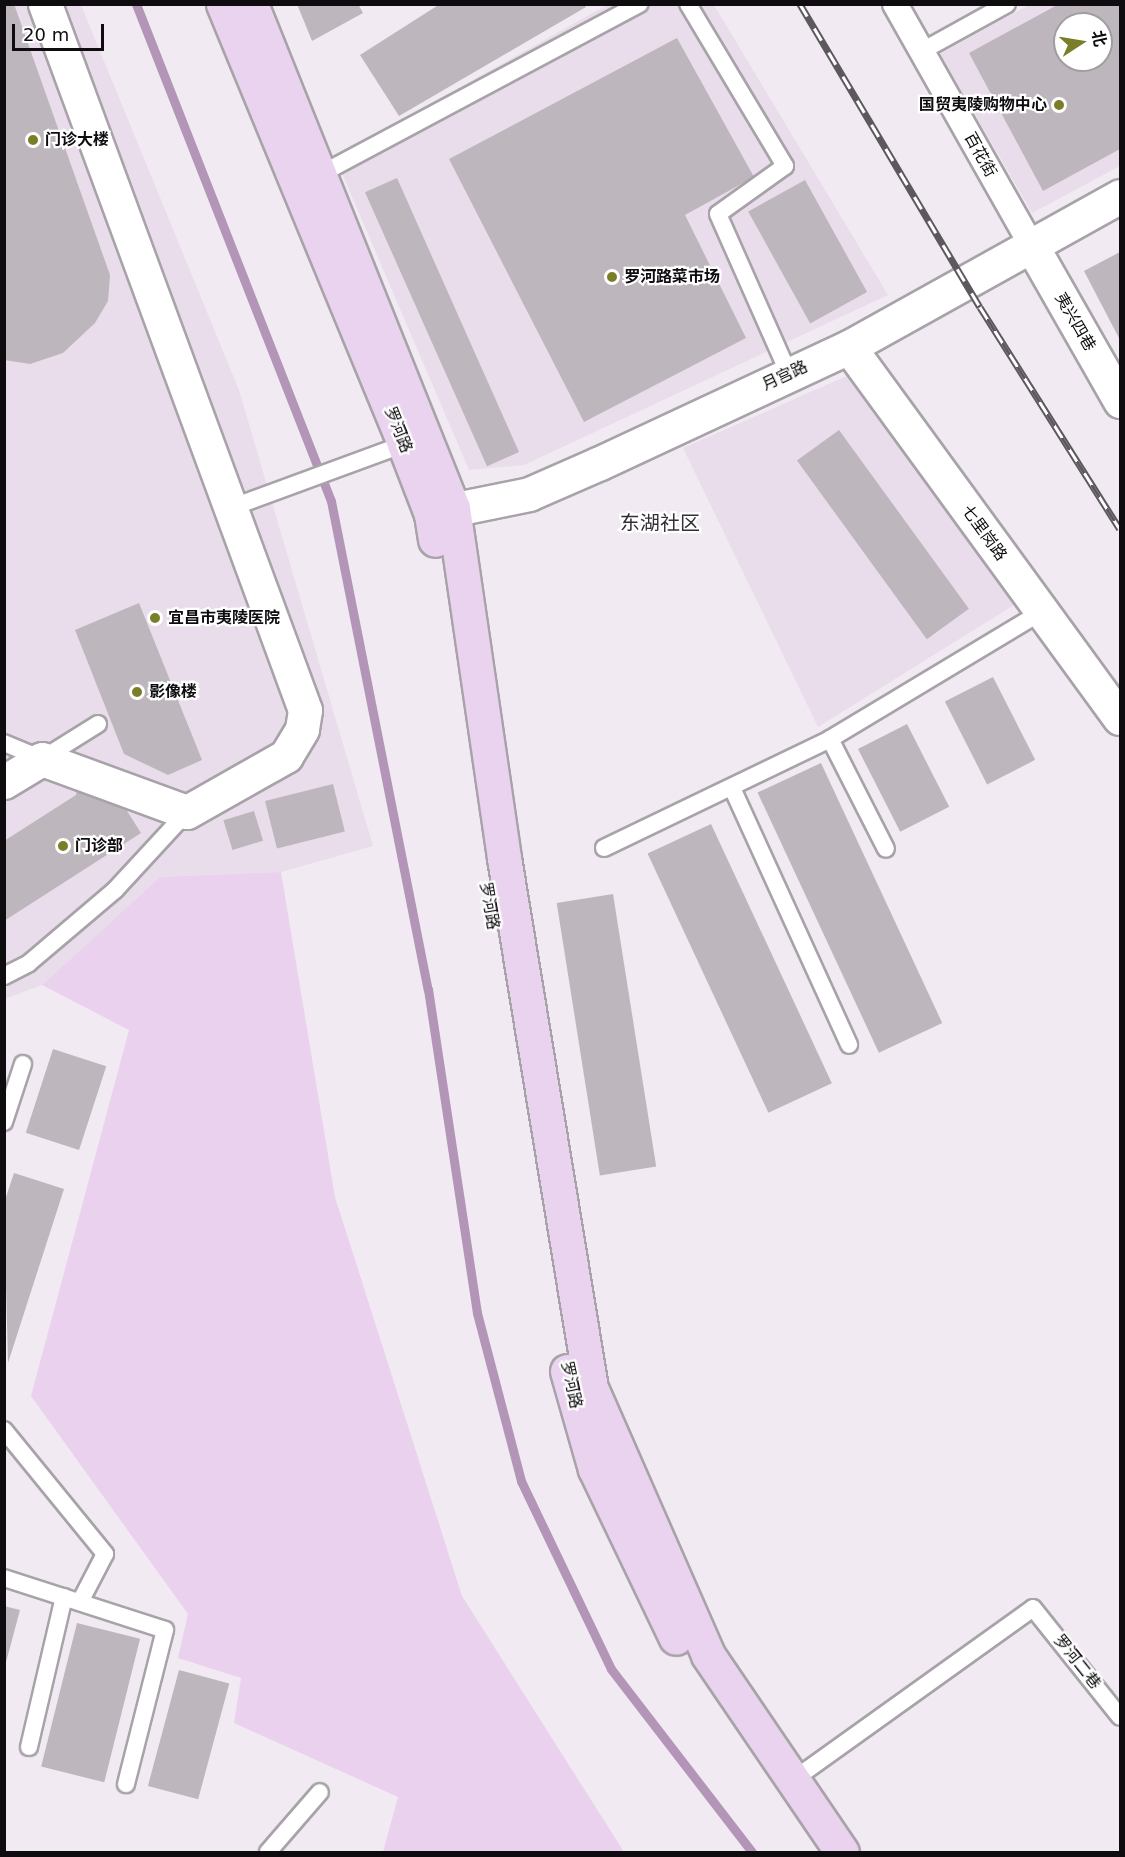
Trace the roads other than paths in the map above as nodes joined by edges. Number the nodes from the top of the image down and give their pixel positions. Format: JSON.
{"nodes":[{"id":1,"x":45,"y":4,"type":"edge"},
{"id":2,"x":223,"y":4,"type":"edge"},
{"id":3,"x":251,"y":4,"type":"edge"},
{"id":4,"x":640,"y":4,"type":"edge"},
{"id":5,"x":688,"y":4,"type":"edge"},
{"id":6,"x":895,"y":4,"type":"edge"},
{"id":7,"x":1007,"y":4,"type":"edge"},
{"id":8,"x":922,"y":51,"type":"junction"},
{"id":9,"x":321,"y":174,"type":"junction"},
{"id":10,"x":1120,"y":196,"type":"edge"},
{"id":11,"x":1029,"y":243,"type":"junction"},
{"id":12,"x":849,"y":348,"type":"junction"},
{"id":13,"x":789,"y":374,"type":"junction"},
{"id":14,"x":1120,"y":401,"type":"edge"},
{"id":15,"x":404,"y":444,"type":"junction"},
{"id":16,"x":233,"y":507,"type":"junction"},
{"id":17,"x":442,"y":511,"type":"junction"},
{"id":18,"x":1041,"y":612,"type":"junction"},
{"id":19,"x":1120,"y":718,"type":"edge"},
{"id":20,"x":98,"y":724,"type":"dead end"},
{"id":21,"x":830,"y":739,"type":"junction"},
{"id":22,"x":4,"y":743,"type":"edge"},
{"id":23,"x":42,"y":759,"type":"junction"},
{"id":24,"x":4,"y":782,"type":"edge"},
{"id":25,"x":733,"y":790,"type":"junction"},
{"id":26,"x":186,"y":812,"type":"junction"},
{"id":27,"x":604,"y":848,"type":"dead end"},
{"id":28,"x":886,"y":849,"type":"dead end"},
{"id":29,"x":4,"y":976,"type":"edge"},
{"id":30,"x":849,"y":1045,"type":"dead end"},
{"id":31,"x":23,"y":1064,"type":"dead end"},
{"id":32,"x":4,"y":1122,"type":"edge"},
{"id":33,"x":4,"y":1430,"type":"edge"},
{"id":34,"x":4,"y":1578,"type":"edge"},
{"id":35,"x":72,"y":1600,"type":"junction"},
{"id":36,"x":1120,"y":1717,"type":"edge"},
{"id":37,"x":29,"y":1747,"type":"dead end"},
{"id":38,"x":793,"y":1780,"type":"junction"},
{"id":39,"x":126,"y":1784,"type":"dead end"},
{"id":40,"x":320,"y":1792,"type":"dead end"},
{"id":41,"x":268,"y":1852,"type":"edge"},
{"id":42,"x":842,"y":1852,"type":"edge"}],
"edges":[{"from":1,"to":16,"type":"street"},
{"from":2,"to":15,"type":"main road","name":"罗河路"},
{"from":3,"to":9,"type":"main road","name":"罗河路"},
{"from":4,"to":9,"type":"lane"},
{"from":5,"to":13,"type":"lane"},
{"from":6,"to":8,"type":"street","name":"百花街"},
{"from":7,"to":8,"type":"lane"},
{"from":8,"to":11,"type":"street","name":"百花街"},
{"from":9,"to":17,"type":"main road","name":"罗河路"},
{"from":10,"to":11,"type":"street","name":"月宫路"},
{"from":11,"to":12,"type":"street","name":"月宫路"},
{"from":11,"to":14,"type":"street","name":"夷兴四巷"},
{"from":12,"to":13,"type":"street","name":"月宫路"},
{"from":12,"to":18,"type":"street","name":"七里岗路"},
{"from":13,"to":17,"type":"street","name":"月宫路"},
{"from":15,"to":16,"type":"lane"},
{"from":15,"to":17,"type":"main road","name":"罗河路"},
{"from":16,"to":26,"type":"street"},
{"from":17,"to":38,"type":"main road","name":"罗河路"},
{"from":18,"to":19,"type":"street","name":"七里岗路"},
{"from":18,"to":21,"type":"lane"},
{"from":20,"to":23,"type":"lane"},
{"from":21,"to":25,"type":"lane"},
{"from":21,"to":28,"type":"lane"},
{"from":22,"to":23,"type":"lane"},
{"from":23,"to":24,"type":"street"},
{"from":23,"to":26,"type":"street"},
{"from":25,"to":27,"type":"lane"},
{"from":25,"to":30,"type":"lane"},
{"from":26,"to":29,"type":"lane"},
{"from":31,"to":32,"type":"lane"},
{"from":33,"to":35,"type":"lane"},
{"from":34,"to":35,"type":"lane"},
{"from":35,"to":37,"type":"lane"},
{"from":35,"to":39,"type":"lane"},
{"from":36,"to":38,"type":"lane","name":"罗河二巷"},
{"from":38,"to":42,"type":"main road","name":"罗河路"},
{"from":40,"to":41,"type":"lane"}]}
